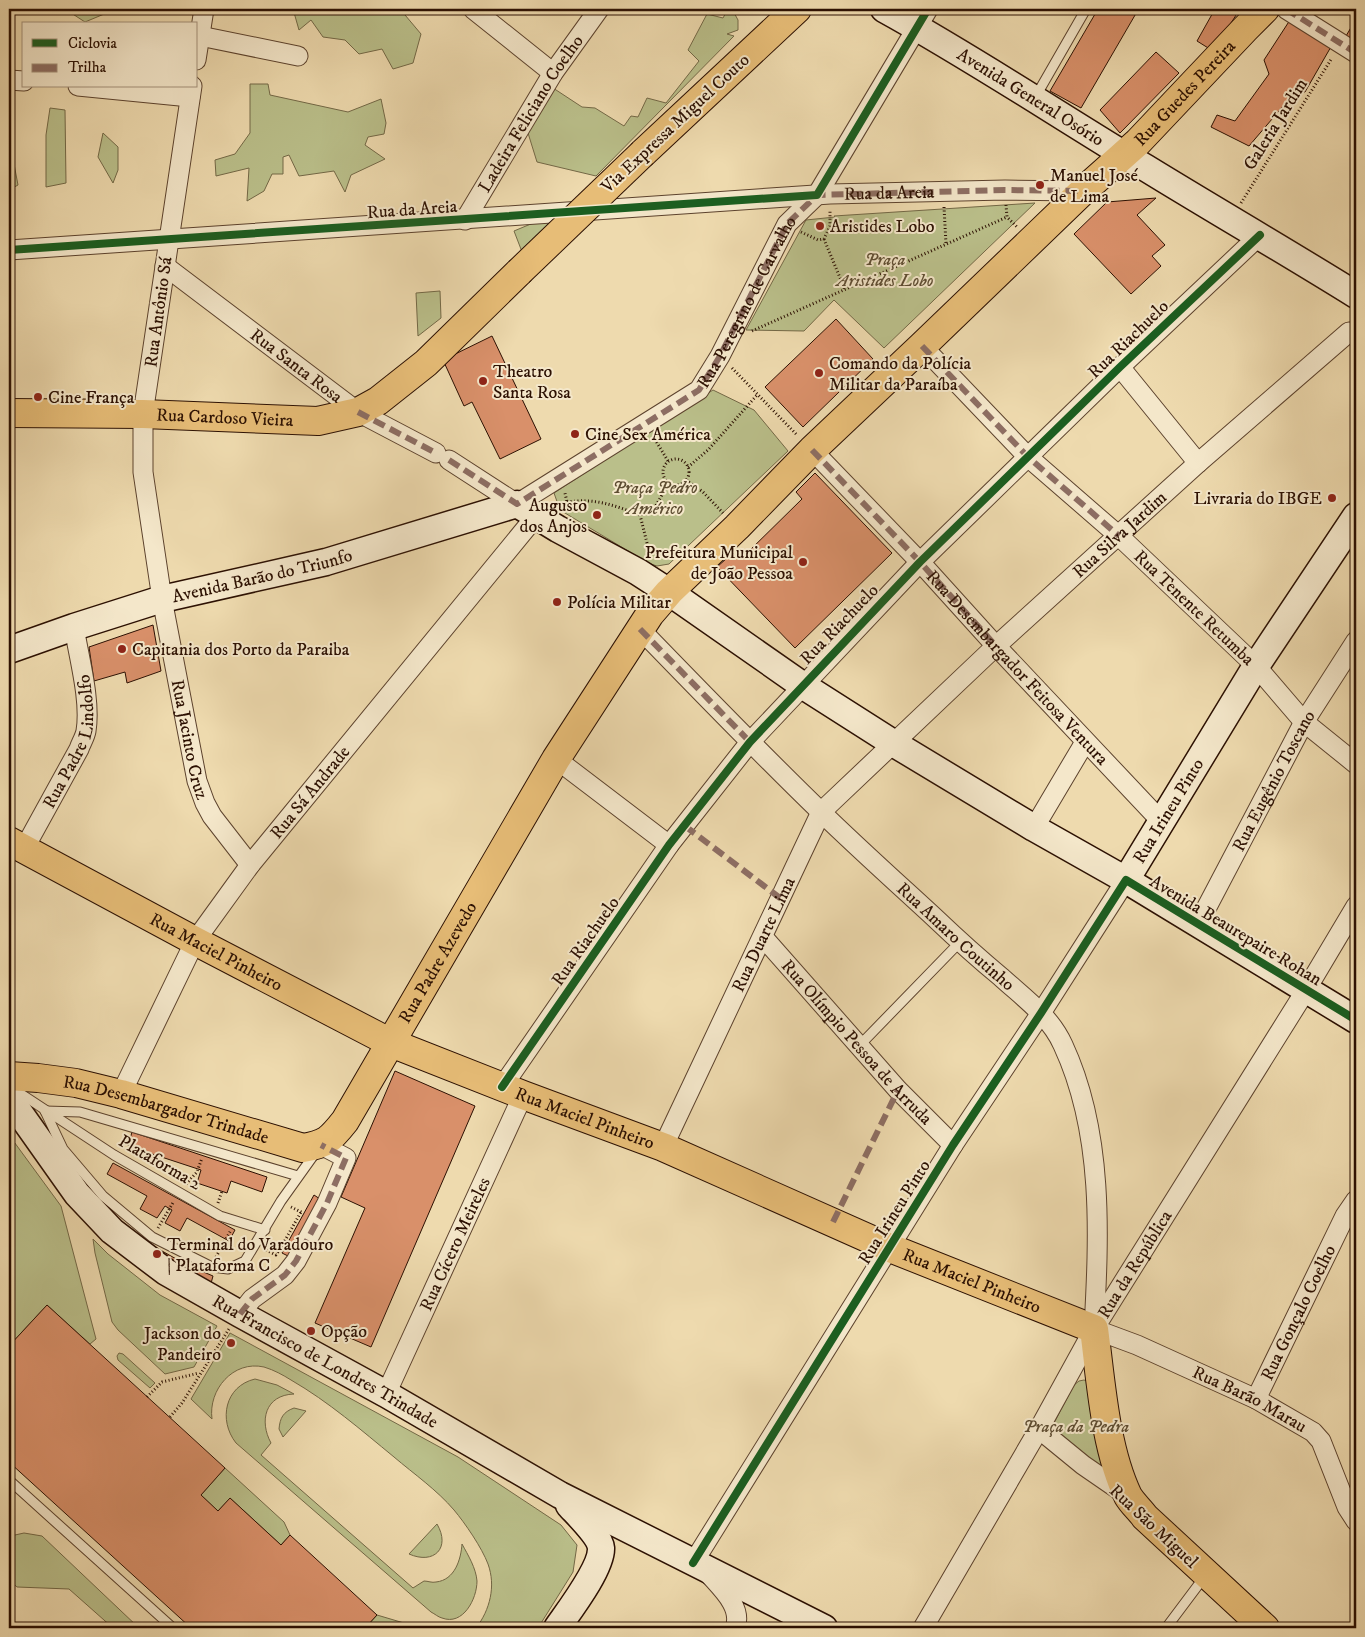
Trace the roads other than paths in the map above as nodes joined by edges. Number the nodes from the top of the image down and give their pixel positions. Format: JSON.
{"nodes":[{"id":1,"x":204,"y":9,"type":"edge"},
{"id":2,"x":473,"y":9,"type":"edge"},
{"id":3,"x":599,"y":9,"type":"edge"},
{"id":4,"x":797,"y":9,"type":"edge"},
{"id":5,"x":884,"y":9,"type":"edge"},
{"id":6,"x":1086,"y":9,"type":"edge"},
{"id":7,"x":1265,"y":9,"type":"edge"},
{"id":8,"x":1286,"y":9,"type":"edge"},
{"id":9,"x":922,"y":18,"type":"edge"},
{"id":10,"x":200,"y":36,"type":"junction"},
{"id":11,"x":198,"y":48,"type":"edge"},
{"id":12,"x":1349,"y":48,"type":"edge"},
{"id":13,"x":298,"y":56,"type":"dead end"},
{"id":14,"x":552,"y":74,"type":"junction"},
{"id":15,"x":9,"y":80,"type":"edge"},
{"id":16,"x":22,"y":81,"type":"edge"},
{"id":17,"x":116,"y":88,"type":"edge"},
{"id":18,"x":191,"y":92,"type":"edge"},
{"id":19,"x":1035,"y":99,"type":"junction"},
{"id":20,"x":1124,"y":154,"type":"junction"},
{"id":21,"x":1083,"y":191,"type":"junction"},
{"id":22,"x":824,"y":195,"type":"junction"},
{"id":23,"x":465,"y":220,"type":"junction"},
{"id":24,"x":1260,"y":235,"type":"junction"},
{"id":25,"x":168,"y":239,"type":"junction"},
{"id":26,"x":9,"y":250,"type":"edge"},
{"id":27,"x":165,"y":266,"type":"junction"},
{"id":28,"x":1356,"y":295,"type":"edge"},
{"id":29,"x":1349,"y":332,"type":"dead end"},
{"id":30,"x":922,"y":346,"type":"junction"},
{"id":31,"x":1120,"y":367,"type":"junction"},
{"id":32,"x":368,"y":407,"type":"junction"},
{"id":33,"x":9,"y":413,"type":"edge"},
{"id":34,"x":143,"y":414,"type":"junction"},
{"id":35,"x":812,"y":450,"type":"junction"},
{"id":36,"x":1028,"y":457,"type":"junction"},
{"id":37,"x":1198,"y":463,"type":"junction"},
{"id":38,"x":537,"y":516,"type":"junction"},
{"id":39,"x":1356,"y":516,"type":"edge"},
{"id":40,"x":1119,"y":536,"type":"junction"},
{"id":41,"x":920,"y":562,"type":"junction"},
{"id":42,"x":669,"y":592,"type":"junction"},
{"id":43,"x":162,"y":599,"type":"junction"},
{"id":44,"x":74,"y":627,"type":"junction"},
{"id":45,"x":640,"y":628,"type":"junction"},
{"id":46,"x":1356,"y":641,"type":"edge"},
{"id":47,"x":13,"y":644,"type":"edge"},
{"id":48,"x":996,"y":646,"type":"junction"},
{"id":49,"x":1256,"y":666,"type":"junction"},
{"id":50,"x":802,"y":685,"type":"junction"},
{"id":51,"x":1304,"y":722,"type":"junction"},
{"id":52,"x":750,"y":742,"type":"junction"},
{"id":53,"x":1085,"y":742,"type":"junction"},
{"id":54,"x":893,"y":743,"type":"junction"},
{"id":55,"x":556,"y":759,"type":"junction"},
{"id":56,"x":1356,"y":764,"type":"edge"},
{"id":57,"x":821,"y":812,"type":"junction"},
{"id":58,"x":1160,"y":821,"type":"junction"},
{"id":59,"x":1034,"y":828,"type":"junction"},
{"id":60,"x":16,"y":845,"type":"edge"},
{"id":61,"x":669,"y":845,"type":"junction"},
{"id":62,"x":250,"y":865,"type":"junction"},
{"id":63,"x":1126,"y":880,"type":"junction"},
{"id":64,"x":1356,"y":906,"type":"edge"},
{"id":65,"x":1198,"y":924,"type":"junction"},
{"id":66,"x":763,"y":937,"type":"junction"},
{"id":67,"x":195,"y":941,"type":"junction"},
{"id":68,"x":960,"y":942,"type":"junction"},
{"id":69,"x":1306,"y":990,"type":"junction"},
{"id":70,"x":1042,"y":1013,"type":"junction"},
{"id":71,"x":1356,"y":1020,"type":"edge"},
{"id":72,"x":391,"y":1043,"type":"junction"},
{"id":73,"x":859,"y":1046,"type":"junction"},
{"id":74,"x":9,"y":1076,"type":"edge"},
{"id":75,"x":9,"y":1086,"type":"edge"},
{"id":76,"x":512,"y":1091,"type":"junction"},
{"id":77,"x":121,"y":1094,"type":"junction"},
{"id":78,"x":9,"y":1098,"type":"edge"},
{"id":79,"x":45,"y":1111,"type":"junction"},
{"id":80,"x":321,"y":1144,"type":"junction"},
{"id":81,"x":952,"y":1145,"type":"junction"},
{"id":82,"x":663,"y":1147,"type":"junction"},
{"id":83,"x":298,"y":1176,"type":"junction"},
{"id":84,"x":1356,"y":1200,"type":"edge"},
{"id":85,"x":264,"y":1230,"type":"junction"},
{"id":86,"x":890,"y":1248,"type":"junction"},
{"id":87,"x":240,"y":1314,"type":"junction"},
{"id":88,"x":1094,"y":1330,"type":"junction"},
{"id":89,"x":386,"y":1394,"type":"junction"},
{"id":90,"x":1256,"y":1399,"type":"junction"},
{"id":91,"x":1039,"y":1428,"type":"junction"},
{"id":92,"x":9,"y":1480,"type":"edge"},
{"id":93,"x":560,"y":1495,"type":"junction"},
{"id":94,"x":1129,"y":1497,"type":"junction"},
{"id":95,"x":1356,"y":1521,"type":"edge"},
{"id":96,"x":698,"y":1566,"type":"junction"},
{"id":97,"x":1207,"y":1573,"type":"junction"},
{"id":98,"x":173,"y":1628,"type":"edge"},
{"id":99,"x":557,"y":1628,"type":"edge"},
{"id":100,"x":735,"y":1628,"type":"edge"},
{"id":101,"x":824,"y":1628,"type":"edge"},
{"id":102,"x":923,"y":1628,"type":"edge"},
{"id":103,"x":1166,"y":1628,"type":"edge"},
{"id":104,"x":1265,"y":1628,"type":"edge"}],
"edges":[{"from":1,"to":10,"type":"street"},
{"from":2,"to":14,"type":"street"},
{"from":3,"to":14,"type":"street","name":"Ladeira Feliciano Coelho"},
{"from":4,"to":32,"type":"main road","name":"Via Expressa Miguel Couto","bridge":true},
{"from":5,"to":9,"type":"main road","name":"Avenida General Osório"},
{"from":6,"to":19,"type":"lane"},
{"from":7,"to":20,"type":"main road","name":"Rua Guedes Pereira"},
{"from":8,"to":12,"type":"street"},
{"from":9,"to":19,"type":"main road","name":"Avenida General Osório"},
{"from":9,"to":22,"type":"street","name":"Rua Peregrino de Carvalho"},
{"from":10,"to":11,"type":"street"},
{"from":10,"to":13,"type":"street"},
{"from":14,"to":23,"type":"street","name":"Ladeira Feliciano Coelho"},
{"from":15,"to":16,"type":"street"},
{"from":17,"to":18,"type":"street"},
{"from":18,"to":25,"type":"street","name":"Rua Antônio Sá"},
{"from":19,"to":20,"type":"main road","name":"Avenida General Osório"},
{"from":20,"to":21,"type":"main road"},
{"from":20,"to":24,"type":"main road","name":"Avenida General Osório"},
{"from":21,"to":22,"type":"street","name":"Rua da Areia"},
{"from":21,"to":30,"type":"main road"},
{"from":22,"to":23,"type":"street","name":"Rua da Areia"},
{"from":22,"to":38,"type":"street","name":"Rua Peregrino de Carvalho"},
{"from":23,"to":25,"type":"street","name":"Rua da Areia"},
{"from":24,"to":28,"type":"main road","name":"Avenida General Osório"},
{"from":24,"to":31,"type":"street","name":"Rua Riachuelo"},
{"from":25,"to":26,"type":"street","name":"Rua da Areia"},
{"from":25,"to":27,"type":"street","name":"Rua Antônio Sá"},
{"from":27,"to":32,"type":"street","name":"Rua Santa Rosa"},
{"from":27,"to":34,"type":"street","name":"Rua Antônio Sá"},
{"from":29,"to":37,"type":"street","name":"Rua Silva Jardim"},
{"from":30,"to":35,"type":"main road"},
{"from":30,"to":36,"type":"street","name":"Rua Tenente Retumba"},
{"from":31,"to":36,"type":"street","name":"Rua Riachuelo"},
{"from":31,"to":37,"type":"street"},
{"from":32,"to":34,"type":"main road","name":"Rua Cardoso Vieira"},
{"from":32,"to":38,"type":"street","name":"Rua Santa Rosa"},
{"from":33,"to":34,"type":"main road","name":"Rua Cardoso Vieira"},
{"from":34,"to":43,"type":"street","name":"Rua Antônio Sá"},
{"from":35,"to":41,"type":"street","name":"Rua Desembargador Feitosa Ventura"},
{"from":35,"to":42,"type":"main road"},
{"from":36,"to":40,"type":"street","name":"Rua Tenente Retumba"},
{"from":36,"to":41,"type":"street","name":"Rua Riachuelo"},
{"from":37,"to":40,"type":"street","name":"Rua Silva Jardim"},
{"from":38,"to":42,"type":"main road"},
{"from":38,"to":43,"type":"main road","name":"Avenida Barão do Triunfo"},
{"from":38,"to":62,"type":"street","name":"Rua Sá Andrade"},
{"from":39,"to":49,"type":"main road","name":"Rua Irineu Pinto"},
{"from":40,"to":48,"type":"street","name":"Rua Silva Jardim"},
{"from":40,"to":49,"type":"street","name":"Rua Tenente Retumba"},
{"from":41,"to":48,"type":"street","name":"Rua Desembargador Feitosa Ventura"},
{"from":41,"to":50,"type":"street","name":"Rua Riachuelo"},
{"from":42,"to":45,"type":"main road","name":"Rua Padre Azevedo"},
{"from":42,"to":50,"type":"main road","name":"Avenida Beaurepaire Rohan"},
{"from":43,"to":44,"type":"main road","name":"Avenida Barão do Triunfo"},
{"from":43,"to":62,"type":"street","name":"Rua Jacinto Cruz"},
{"from":44,"to":47,"type":"main road","name":"Avenida Barão do Triunfo"},
{"from":44,"to":60,"type":"street","name":"Rua Padre Lindolfo"},
{"from":45,"to":52,"type":"street","name":"Rua Amaro Coutinho"},
{"from":45,"to":55,"type":"main road","name":"Rua Padre Azevedo"},
{"from":46,"to":51,"type":"street","name":"Rua Eugênio Toscano"},
{"from":48,"to":53,"type":"street","name":"Rua Desembargador Feitosa Ventura"},
{"from":48,"to":54,"type":"street","name":"Rua Silva Jardim"},
{"from":49,"to":51,"type":"street","name":"Rua Tenente Retumba"},
{"from":49,"to":58,"type":"main road","name":"Rua Irineu Pinto"},
{"from":50,"to":52,"type":"street","name":"Rua Riachuelo"},
{"from":50,"to":54,"type":"main road","name":"Avenida Beaurepaire Rohan"},
{"from":51,"to":56,"type":"street","name":"Rua Tenente Retumba"},
{"from":51,"to":65,"type":"street","name":"Rua Eugênio Toscano"},
{"from":52,"to":57,"type":"street","name":"Rua Amaro Coutinho"},
{"from":52,"to":61,"type":"street","name":"Rua Riachuelo"},
{"from":53,"to":58,"type":"street","name":"Rua Desembargador Feitosa Ventura"},
{"from":53,"to":59,"type":"street"},
{"from":54,"to":57,"type":"street","name":"Rua Duarte Lima"},
{"from":54,"to":59,"type":"main road","name":"Avenida Beaurepaire Rohan"},
{"from":55,"to":61,"type":"street"},
{"from":55,"to":72,"type":"main road","name":"Rua Padre Azevedo"},
{"from":57,"to":66,"type":"street","name":"Rua Duarte Lima"},
{"from":57,"to":68,"type":"street","name":"Rua Amaro Coutinho"},
{"from":58,"to":63,"type":"main road","name":"Rua Irineu Pinto"},
{"from":59,"to":63,"type":"main road","name":"Avenida Beaurepaire Rohan"},
{"from":60,"to":67,"type":"main road","name":"Rua Maciel Pinheiro"},
{"from":61,"to":76,"type":"street","name":"Rua Riachuelo"},
{"from":62,"to":67,"type":"street","name":"Rua Sá Andrade"},
{"from":63,"to":65,"type":"main road","name":"Avenida Beaurepaire Rohan"},
{"from":63,"to":70,"type":"street","name":"Rua Irineu Pinto"},
{"from":64,"to":69,"type":"street","name":"Rua da República"},
{"from":65,"to":69,"type":"main road","name":"Avenida Beaurepaire Rohan"},
{"from":66,"to":73,"type":"street","name":"Rua Olímpio Pessoa de Arruda"},
{"from":66,"to":82,"type":"street","name":"Rua Duarte Lima"},
{"from":67,"to":72,"type":"main road","name":"Rua Maciel Pinheiro"},
{"from":67,"to":77,"type":"street","name":"Rua Sá Andrade"},
{"from":68,"to":70,"type":"street","name":"Rua Amaro Coutinho"},
{"from":68,"to":73,"type":"lane"},
{"from":69,"to":71,"type":"main road","name":"Avenida Beaurepaire Rohan"},
{"from":69,"to":88,"type":"street","name":"Rua da República"},
{"from":70,"to":81,"type":"street","name":"Rua Irineu Pinto"},
{"from":70,"to":88,"type":"street","name":"Rua Amaro Coutinho"},
{"from":72,"to":76,"type":"main road","name":"Rua Maciel Pinheiro"},
{"from":72,"to":80,"type":"main road","name":"Rua Padre Azevedo"},
{"from":73,"to":81,"type":"street","name":"Rua Olímpio Pessoa de Arruda"},
{"from":74,"to":77,"type":"main road","name":"Rua Desembargador Trindade"},
{"from":75,"to":79,"type":"lane","name":"Plataforma 2"},
{"from":76,"to":82,"type":"main road","name":"Rua Maciel Pinheiro"},
{"from":76,"to":89,"type":"street","name":"Rua Cícero Meireles"},
{"from":77,"to":80,"type":"main road","name":"Rua Desembargador Trindade"},
{"from":78,"to":87,"type":"main road","name":"Rua Francisco de Londres Trindade"},
{"from":79,"to":83,"type":"lane"},
{"from":79,"to":85,"type":"lane","name":"Plataforma 2"},
{"from":79,"to":85,"type":"lane"},
{"from":80,"to":83,"type":"lane"},
{"from":80,"to":87,"type":"street"},
{"from":81,"to":86,"type":"street","name":"Rua Irineu Pinto"},
{"from":82,"to":86,"type":"main road","name":"Rua Maciel Pinheiro"},
{"from":83,"to":85,"type":"lane"},
{"from":84,"to":90,"type":"street","name":"Rua Gonçalo Coelho"},
{"from":86,"to":88,"type":"main road","name":"Rua Maciel Pinheiro"},
{"from":86,"to":96,"type":"street","name":"Rua Irineu Pinto"},
{"from":87,"to":89,"type":"main road","name":"Rua Francisco de Londres Trindade"},
{"from":88,"to":90,"type":"street","name":"Rua Barão Marau"},
{"from":88,"to":91,"type":"street","name":"Rua da República"},
{"from":88,"to":94,"type":"main road"},
{"from":89,"to":93,"type":"main road","name":"Rua Francisco de Londres Trindade"},
{"from":90,"to":95,"type":"street","name":"Rua Barão Marau"},
{"from":91,"to":94,"type":"street","name":"Rua São Miguel"},
{"from":91,"to":102,"type":"street","name":"Rua da República"},
{"from":92,"to":98,"type":"lane"},
{"from":93,"to":96,"type":"main road","name":"Rua Francisco de Londres Trindade"},
{"from":93,"to":99,"type":"main road"},
{"from":94,"to":97,"type":"main road","name":"Rua São Miguel"},
{"from":96,"to":100,"type":"street"},
{"from":96,"to":101,"type":"main road","name":"Rua Francisco de Londres Trindade"},
{"from":97,"to":103,"type":"lane"},
{"from":97,"to":104,"type":"main road","name":"Rua São Miguel"}]}
